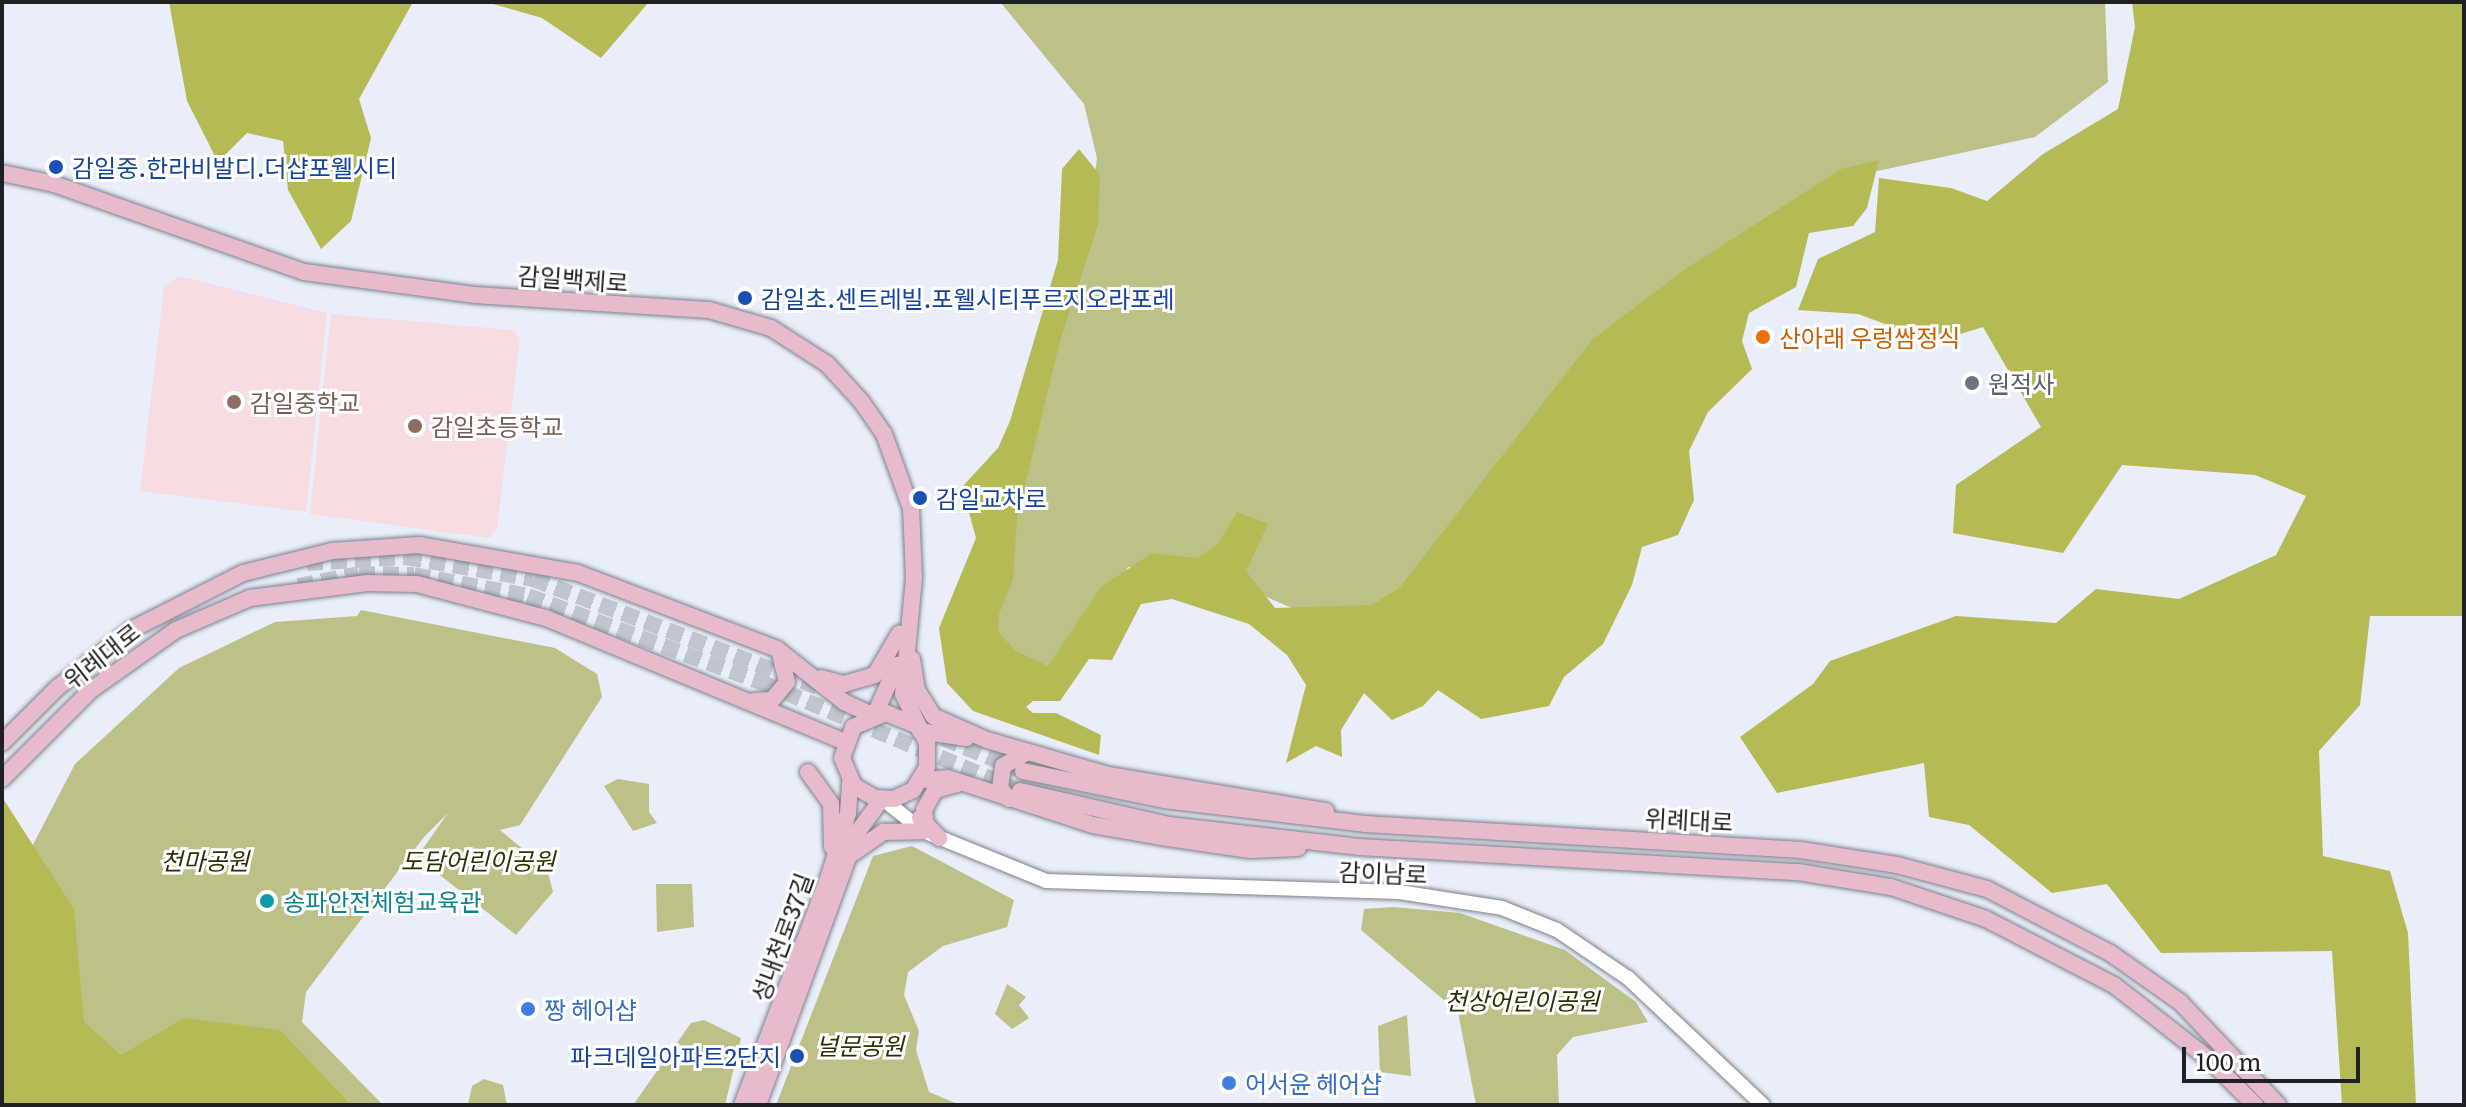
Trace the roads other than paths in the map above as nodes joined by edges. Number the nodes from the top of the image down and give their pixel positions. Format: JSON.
{"nodes":[{"id":1,"x":2,"y":173,"type":"edge"},
{"id":2,"x":914,"y":578,"type":"junction"},
{"id":3,"x":777,"y":649,"type":"junction"},
{"id":4,"x":903,"y":656,"type":"junction"},
{"id":5,"x":813,"y":674,"type":"junction"},
{"id":6,"x":753,"y":701,"type":"junction"},
{"id":7,"x":874,"y":715,"type":"junction"},
{"id":8,"x":918,"y":728,"type":"junction"},
{"id":9,"x":987,"y":740,"type":"junction"},
{"id":10,"x":845,"y":742,"type":"junction"},
{"id":11,"x":2,"y":743,"type":"edge"},
{"id":12,"x":1027,"y":752,"type":"junction"},
{"id":13,"x":1023,"y":771,"type":"tunnel mouth"},
{"id":14,"x":2,"y":779,"type":"edge"},
{"id":15,"x":849,"y":780,"type":"junction"},
{"id":16,"x":919,"y":783,"type":"junction"},
{"id":17,"x":977,"y":788,"type":"junction"},
{"id":18,"x":1014,"y":795,"type":"junction"},
{"id":19,"x":882,"y":800,"type":"junction"},
{"id":20,"x":1365,"y":824,"type":"junction"},
{"id":21,"x":929,"y":832,"type":"junction"},
{"id":22,"x":848,"y":859,"type":"junction"},
{"id":23,"x":829,"y":876,"type":"junction"},
{"id":24,"x":781,"y":1026,"type":"junction"},
{"id":25,"x":742,"y":1105,"type":"edge"},
{"id":26,"x":758,"y":1105,"type":"edge"},
{"id":27,"x":1763,"y":1105,"type":"edge"},
{"id":28,"x":2255,"y":1105,"type":"edge"},
{"id":29,"x":2278,"y":1105,"type":"edge"}],
"edges":[{"from":1,"to":2,"type":"main road","name":"감일백제로"},
{"from":2,"to":4,"type":"main road","name":"감일백제로"},
{"from":2,"to":5,"type":"main road"},
{"from":2,"to":9,"type":"main road"},
{"from":3,"to":5,"type":"main road","name":"위례대로"},
{"from":3,"to":6,"type":"main road"},
{"from":3,"to":11,"type":"main road","name":"위례대로"},
{"from":4,"to":7,"type":"main road"},
{"from":4,"to":8,"type":"main road"},
{"from":5,"to":7,"type":"main road","name":"위례대로"},
{"from":6,"to":10,"type":"main road","name":"위례대로"},
{"from":6,"to":14,"type":"main road","name":"위례대로"},
{"from":7,"to":8,"type":"main road"},
{"from":7,"to":10,"type":"main road"},
{"from":8,"to":9,"type":"main road"},
{"from":8,"to":16,"type":"main road"},
{"from":9,"to":12,"type":"main road"},
{"from":10,"to":15,"type":"main road"},
{"from":12,"to":18,"type":"main road"},
{"from":12,"to":20,"type":"main road"},
{"from":13,"to":20,"type":"main road","name":"위례대로"},
{"from":15,"to":19,"type":"main road"},
{"from":15,"to":23,"type":"main road","name":"성내천로37길"},
{"from":15,"to":23,"type":"main road"},
{"from":16,"to":17,"type":"main road","name":"위례대로"},
{"from":16,"to":19,"type":"main road"},
{"from":16,"to":21,"type":"main road"},
{"from":17,"to":18,"type":"main road","name":"위례대로"},
{"from":17,"to":21,"type":"main road"},
{"from":18,"to":28,"type":"main road","name":"위례대로"},
{"from":19,"to":21,"type":"street","name":"감이남로"},
{"from":19,"to":22,"type":"main road","name":"성내천로37길"},
{"from":20,"to":29,"type":"main road","name":"위례대로"},
{"from":21,"to":22,"type":"main road"},
{"from":21,"to":27,"type":"street","name":"감이남로"},
{"from":22,"to":24,"type":"main road","name":"성내천로37길"},
{"from":23,"to":24,"type":"main road","name":"성내천로37길"},
{"from":24,"to":25,"type":"main road","name":"성내천로37길"},
{"from":24,"to":26,"type":"main road","name":"성내천로37길"}]}
